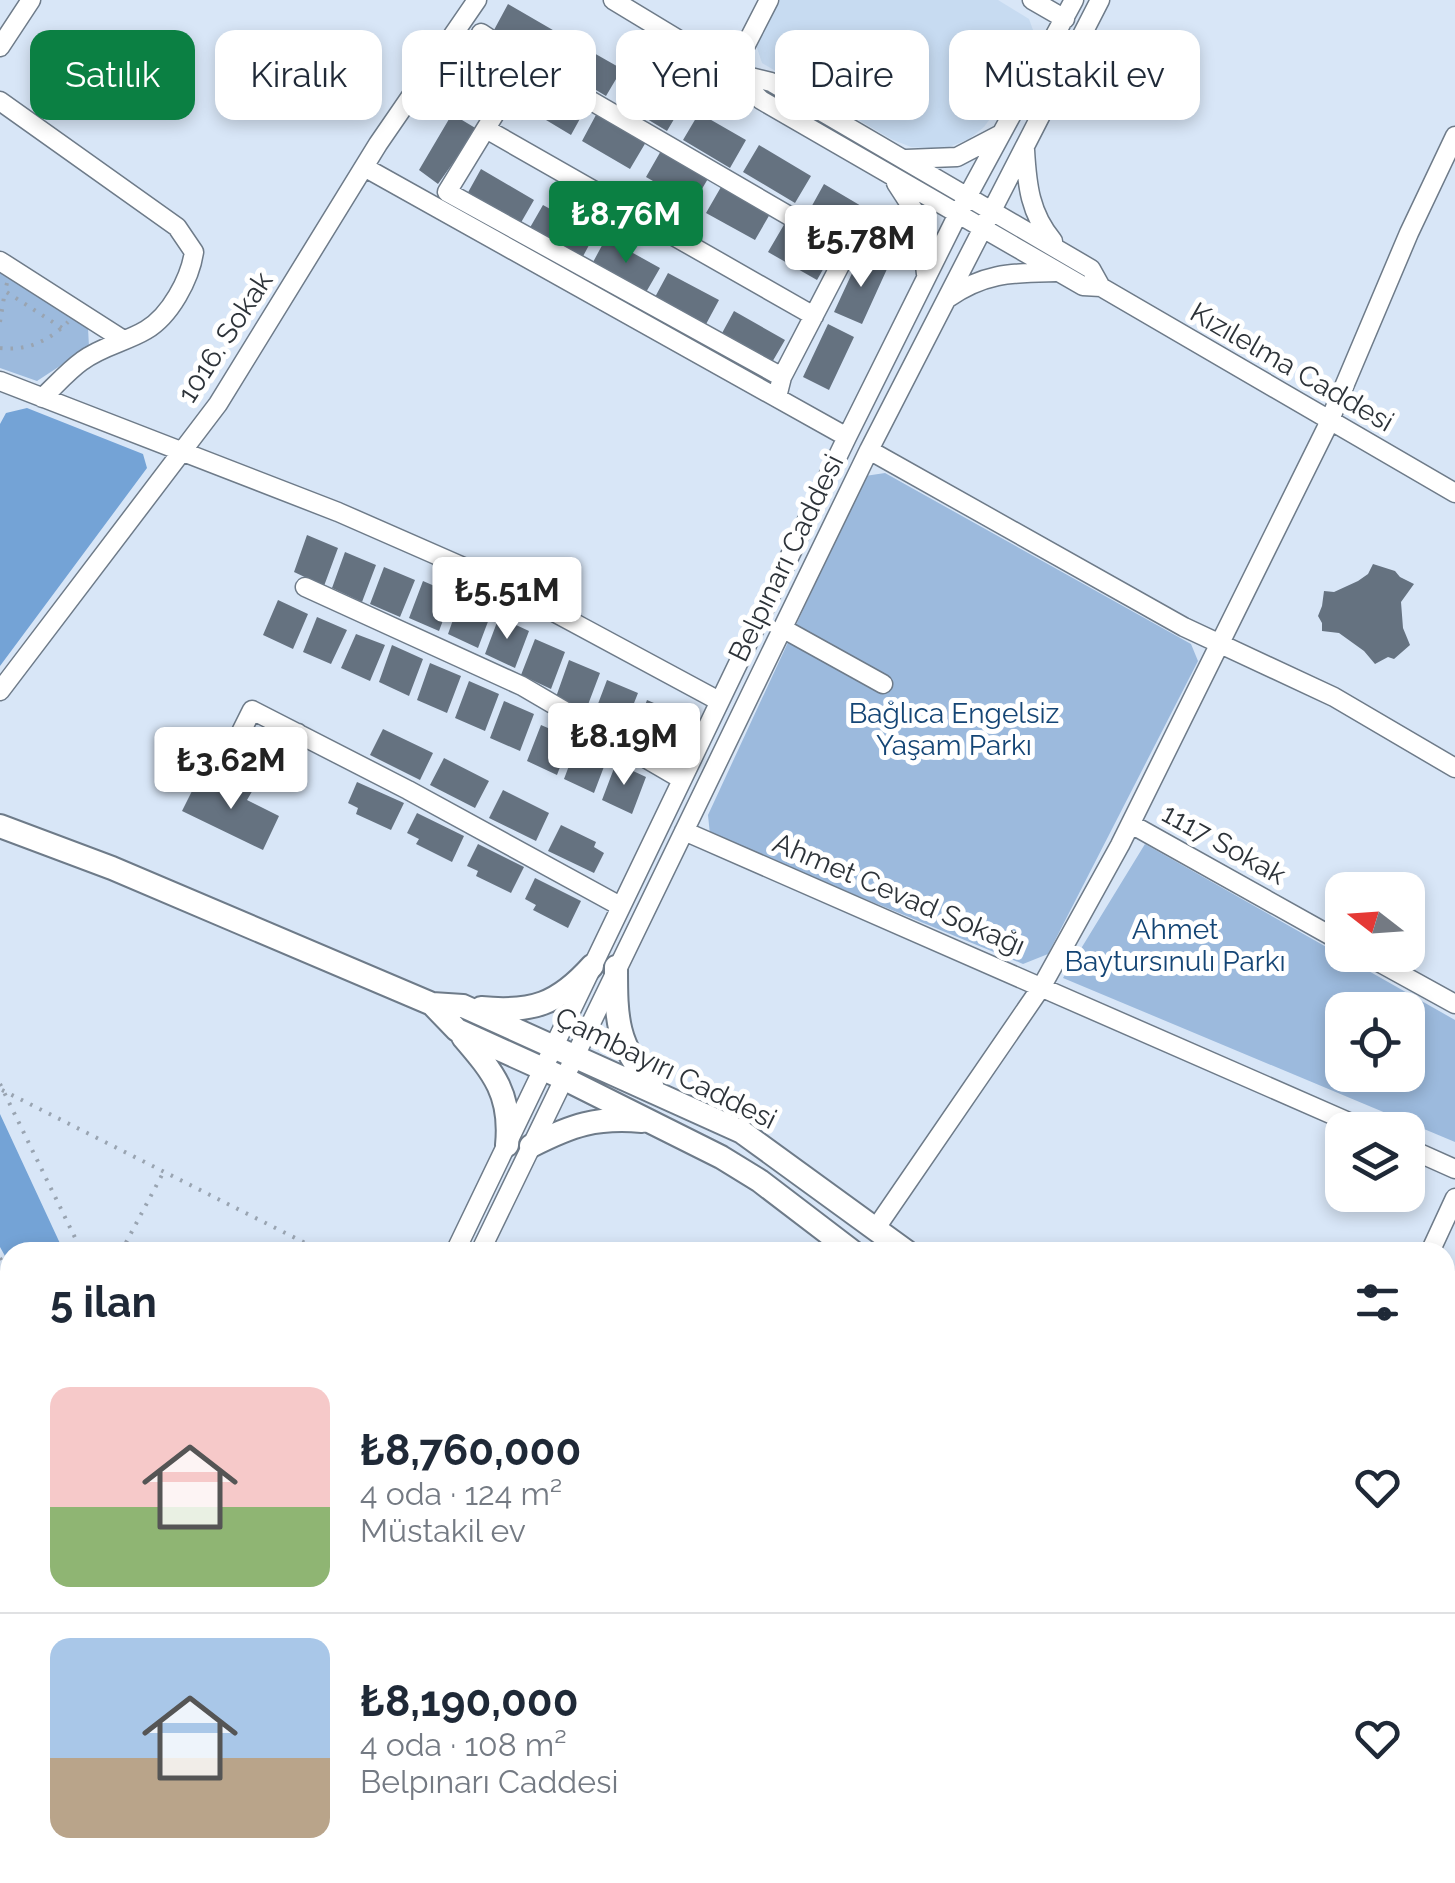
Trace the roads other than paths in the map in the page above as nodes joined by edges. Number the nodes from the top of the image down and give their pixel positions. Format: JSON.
{"nodes":[{"id":1,"x":32,"y":0,"type":"edge"},
{"id":2,"x":477,"y":0,"type":"edge"},
{"id":3,"x":612,"y":0,"type":"edge"},
{"id":4,"x":769,"y":0,"type":"edge"},
{"id":5,"x":1032,"y":0,"type":"edge"},
{"id":6,"x":1074,"y":0,"type":"edge"},
{"id":7,"x":1100,"y":0,"type":"edge"},
{"id":8,"x":1065,"y":19,"type":"junction"},
{"id":9,"x":662,"y":30,"type":"edge"},
{"id":10,"x":754,"y":30,"type":"edge"},
{"id":11,"x":0,"y":48,"type":"edge"},
{"id":12,"x":755,"y":78,"type":"edge"},
{"id":13,"x":755,"y":95,"type":"edge"},
{"id":14,"x":0,"y":100,"type":"edge"},
{"id":15,"x":596,"y":104,"type":"edge"},
{"id":16,"x":491,"y":120,"type":"edge"},
{"id":17,"x":486,"y":129,"type":"junction"},
{"id":18,"x":1003,"y":132,"type":"junction"},
{"id":19,"x":1455,"y":136,"type":"edge"},
{"id":20,"x":1024,"y":149,"type":"junction"},
{"id":21,"x":902,"y":159,"type":"junction"},
{"id":22,"x":364,"y":167,"type":"junction"},
{"id":23,"x":890,"y":175,"type":"junction"},
{"id":24,"x":963,"y":205,"type":"junction"},
{"id":25,"x":989,"y":220,"type":"junction"},
{"id":26,"x":1062,"y":263,"type":"junction"},
{"id":27,"x":5,"y":264,"type":"edge"},
{"id":28,"x":926,"y":278,"type":"junction"},
{"id":29,"x":948,"y":298,"type":"junction"},
{"id":30,"x":814,"y":316,"type":"junction"},
{"id":31,"x":122,"y":339,"type":"junction"},
{"id":32,"x":782,"y":377,"type":"junction"},
{"id":33,"x":2,"y":386,"type":"edge"},
{"id":34,"x":777,"y":397,"type":"junction"},
{"id":35,"x":42,"y":398,"type":"junction"},
{"id":36,"x":1330,"y":420,"type":"junction"},
{"id":37,"x":846,"y":437,"type":"junction"},
{"id":38,"x":869,"y":450,"type":"junction"},
{"id":39,"x":180,"y":454,"type":"junction"},
{"id":40,"x":1455,"y":494,"type":"edge"},
{"id":41,"x":305,"y":587,"type":"dead end"},
{"id":42,"x":782,"y":628,"type":"junction"},
{"id":43,"x":1220,"y":642,"type":"junction"},
{"id":44,"x":883,"y":684,"type":"dead end"},
{"id":45,"x":0,"y":691,"type":"edge"},
{"id":46,"x":719,"y":701,"type":"junction"},
{"id":47,"x":298,"y":734,"type":"junction"},
{"id":48,"x":236,"y":740,"type":"dead end"},
{"id":49,"x":285,"y":760,"type":"dead end"},
{"id":50,"x":1455,"y":768,"type":"edge"},
{"id":51,"x":681,"y":779,"type":"junction"},
{"id":52,"x":1130,"y":824,"type":"junction"},
{"id":53,"x":0,"y":826,"type":"edge"},
{"id":54,"x":684,"y":831,"type":"junction"},
{"id":55,"x":620,"y":906,"type":"junction"},
{"id":56,"x":1325,"y":933,"type":"edge"},
{"id":57,"x":592,"y":966,"type":"junction"},
{"id":58,"x":616,"y":967,"type":"junction"},
{"id":59,"x":1397,"y":972,"type":"edge"},
{"id":60,"x":1042,"y":986,"type":"junction"},
{"id":61,"x":432,"y":1004,"type":"junction"},
{"id":62,"x":1455,"y":1004,"type":"edge"},
{"id":63,"x":463,"y":1006,"type":"junction"},
{"id":64,"x":457,"y":1030,"type":"junction"},
{"id":65,"x":565,"y":1050,"type":"junction"},
{"id":66,"x":553,"y":1074,"type":"junction"},
{"id":67,"x":661,"y":1094,"type":"junction"},
{"id":68,"x":1326,"y":1112,"type":"edge"},
{"id":69,"x":653,"y":1122,"type":"junction"},
{"id":70,"x":507,"y":1145,"type":"junction"},
{"id":71,"x":531,"y":1146,"type":"junction"},
{"id":72,"x":1425,"y":1156,"type":"edge"},
{"id":73,"x":1455,"y":1169,"type":"edge"},
{"id":74,"x":1455,"y":1198,"type":"edge"},
{"id":75,"x":876,"y":1228,"type":"junction"},
{"id":76,"x":460,"y":1242,"type":"edge"},
{"id":77,"x":485,"y":1242,"type":"edge"},
{"id":78,"x":839,"y":1242,"type":"edge"},
{"id":79,"x":894,"y":1242,"type":"edge"},
{"id":80,"x":1435,"y":1242,"type":"edge"}],
"edges":[{"from":1,"to":11,"type":"street"},
{"from":2,"to":22,"type":"street","name":"1016. Sokak"},
{"from":3,"to":9,"type":"street","name":"Kızılelma Caddesi"},
{"from":4,"to":10,"type":"street"},
{"from":5,"to":8,"type":"street"},
{"from":6,"to":8,"type":"street","name":"Belpınarı Caddesi"},
{"from":7,"to":20,"type":"street","name":"Belpınarı Caddesi"},
{"from":8,"to":18,"type":"street","name":"Belpınarı Caddesi"},
{"from":12,"to":21,"type":"street","name":"Kızılelma Caddesi"},
{"from":13,"to":23,"type":"street","name":"Kızılelma Caddesi"},
{"from":14,"to":31,"type":"street"},
{"from":15,"to":30,"type":"street"},
{"from":16,"to":17,"type":"street"},
{"from":17,"to":30,"type":"street"},
{"from":17,"to":32,"type":"street"},
{"from":18,"to":21,"type":"street"},
{"from":18,"to":24,"type":"street","name":"Belpınarı Caddesi"},
{"from":19,"to":36,"type":"street"},
{"from":20,"to":25,"type":"street","name":"Belpınarı Caddesi"},
{"from":20,"to":26,"type":"street"},
{"from":21,"to":24,"type":"street","name":"Kızılelma Caddesi"},
{"from":22,"to":34,"type":"street"},
{"from":22,"to":39,"type":"street","name":"1016. Sokak"},
{"from":23,"to":24,"type":"street","name":"Kızılelma Caddesi"},
{"from":23,"to":28,"type":"street"},
{"from":24,"to":25,"type":"street","name":"Kızılelma Caddesi"},
{"from":24,"to":28,"type":"street","name":"Belpınarı Caddesi"},
{"from":25,"to":26,"type":"street","name":"Kızılelma Caddesi"},
{"from":25,"to":29,"type":"street","name":"Belpınarı Caddesi"},
{"from":26,"to":29,"type":"street"},
{"from":26,"to":36,"type":"street","name":"Kızılelma Caddesi"},
{"from":27,"to":31,"type":"street"},
{"from":28,"to":37,"type":"street","name":"Belpınarı Caddesi"},
{"from":29,"to":38,"type":"street","name":"Belpınarı Caddesi"},
{"from":30,"to":32,"type":"street"},
{"from":31,"to":35,"type":"street"},
{"from":32,"to":34,"type":"street"},
{"from":33,"to":35,"type":"street"},
{"from":34,"to":37,"type":"street"},
{"from":35,"to":39,"type":"street"},
{"from":36,"to":40,"type":"street","name":"Kızılelma Caddesi"},
{"from":36,"to":43,"type":"street"},
{"from":37,"to":46,"type":"street","name":"Belpınarı Caddesi"},
{"from":38,"to":42,"type":"street","name":"Belpınarı Caddesi"},
{"from":38,"to":43,"type":"street"},
{"from":39,"to":45,"type":"street","name":"1016. Sokak"},
{"from":39,"to":46,"type":"street"},
{"from":41,"to":51,"type":"street"},
{"from":42,"to":44,"type":"street"},
{"from":42,"to":54,"type":"street","name":"Belpınarı Caddesi"},
{"from":43,"to":50,"type":"street"},
{"from":43,"to":52,"type":"street"},
{"from":46,"to":51,"type":"street","name":"Belpınarı Caddesi"},
{"from":47,"to":48,"type":"street"},
{"from":47,"to":49,"type":"street"},
{"from":47,"to":55,"type":"street"},
{"from":51,"to":55,"type":"street","name":"Belpınarı Caddesi"},
{"from":52,"to":56,"type":"street","name":"1117 Sokak"},
{"from":52,"to":60,"type":"street"},
{"from":53,"to":61,"type":"main road","name":"Çambayırı Caddesi"},
{"from":54,"to":58,"type":"street","name":"Belpınarı Caddesi"},
{"from":54,"to":60,"type":"street","name":"Ahmet Cevad Sokağı"},
{"from":55,"to":57,"type":"street","name":"Belpınarı Caddesi"},
{"from":57,"to":63,"type":"main road"},
{"from":57,"to":65,"type":"street","name":"Belpınarı Caddesi"},
{"from":58,"to":65,"type":"street","name":"Belpınarı Caddesi"},
{"from":58,"to":67,"type":"main road"},
{"from":59,"to":62,"type":"street"},
{"from":60,"to":68,"type":"street","name":"Ahmet Cevad Sokağı"},
{"from":60,"to":75,"type":"street"},
{"from":61,"to":63,"type":"main road","name":"Çambayırı Caddesi"},
{"from":61,"to":64,"type":"main road","name":"Çambayırı Caddesi"},
{"from":63,"to":65,"type":"main road","name":"Çambayırı Caddesi"},
{"from":64,"to":66,"type":"main road","name":"Çambayırı Caddesi"},
{"from":64,"to":70,"type":"main road"},
{"from":65,"to":66,"type":"street","name":"Belpınarı Caddesi"},
{"from":65,"to":67,"type":"main road","name":"Çambayırı Caddesi"},
{"from":66,"to":69,"type":"main road","name":"Çambayırı Caddesi"},
{"from":66,"to":70,"type":"street","name":"Belpınarı Caddesi"},
{"from":66,"to":71,"type":"street","name":"Belpınarı Caddesi"},
{"from":67,"to":75,"type":"main road","name":"Çambayırı Caddesi"},
{"from":69,"to":71,"type":"main road"},
{"from":69,"to":78,"type":"main road","name":"Çambayırı Caddesi"},
{"from":70,"to":76,"type":"street","name":"Belpınarı Caddesi"},
{"from":71,"to":77,"type":"street","name":"Belpınarı Caddesi"},
{"from":72,"to":73,"type":"street"},
{"from":74,"to":80,"type":"street"},
{"from":75,"to":79,"type":"main road","name":"Çambayırı Caddesi"}]}
